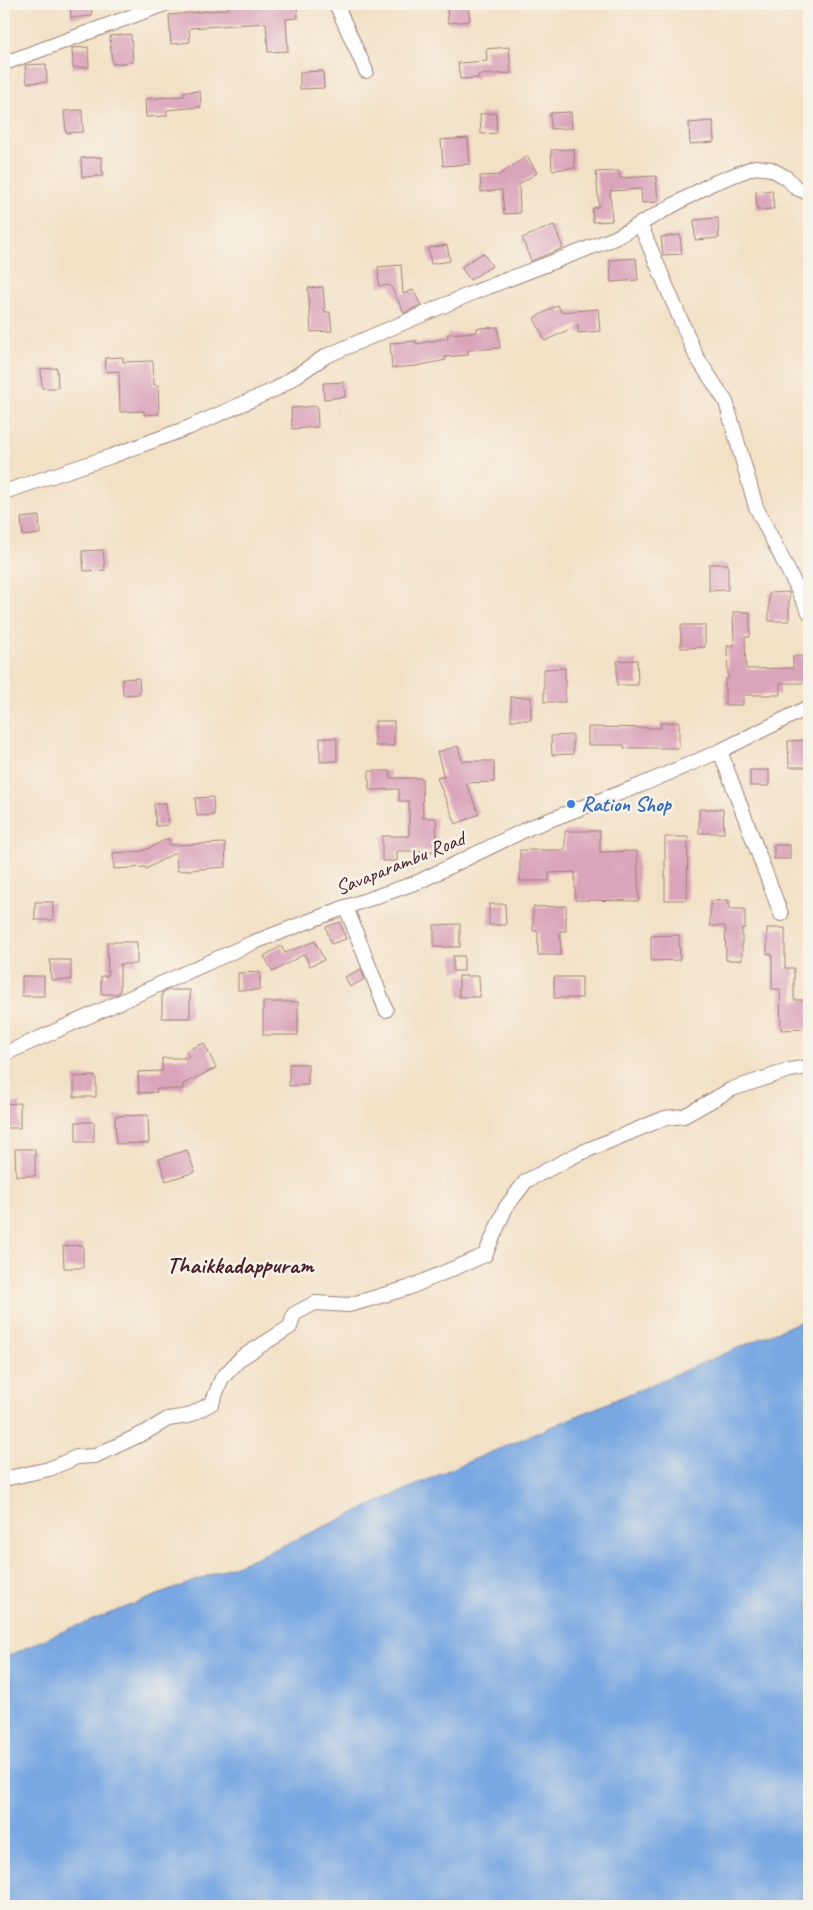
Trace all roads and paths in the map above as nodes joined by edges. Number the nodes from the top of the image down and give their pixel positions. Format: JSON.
{"nodes":[{"id":1,"x":165,"y":4,"type":"edge"},
{"id":2,"x":336,"y":4,"type":"edge"},
{"id":3,"x":5,"y":63,"type":"dead end"},
{"id":4,"x":366,"y":71,"type":"dead end"},
{"id":5,"x":809,"y":193,"type":"edge"},
{"id":6,"x":640,"y":224,"type":"junction"},
{"id":7,"x":4,"y":492,"type":"edge"},
{"id":8,"x":809,"y":612,"type":"edge"},
{"id":9,"x":809,"y":707,"type":"edge"},
{"id":10,"x":720,"y":750,"type":"junction"},
{"id":11,"x":346,"y":907,"type":"junction"},
{"id":12,"x":781,"y":914,"type":"dead end"},
{"id":13,"x":386,"y":1010,"type":"dead end"},
{"id":14,"x":4,"y":1054,"type":"edge"},
{"id":15,"x":809,"y":1067,"type":"edge"},
{"id":16,"x":4,"y":1479,"type":"edge"}],
"edges":[{"from":1,"to":3,"type":"street"},
{"from":2,"to":4,"type":"street"},
{"from":5,"to":6,"type":"street"},
{"from":6,"to":7,"type":"street"},
{"from":6,"to":8,"type":"street"},
{"from":9,"to":10,"type":"street","name":"Savaparambu Road"},
{"from":10,"to":11,"type":"street","name":"Savaparambu Road"},
{"from":10,"to":12,"type":"street"},
{"from":11,"to":13,"type":"street"},
{"from":11,"to":14,"type":"street","name":"Savaparambu Road"},
{"from":15,"to":16,"type":"street"}]}
